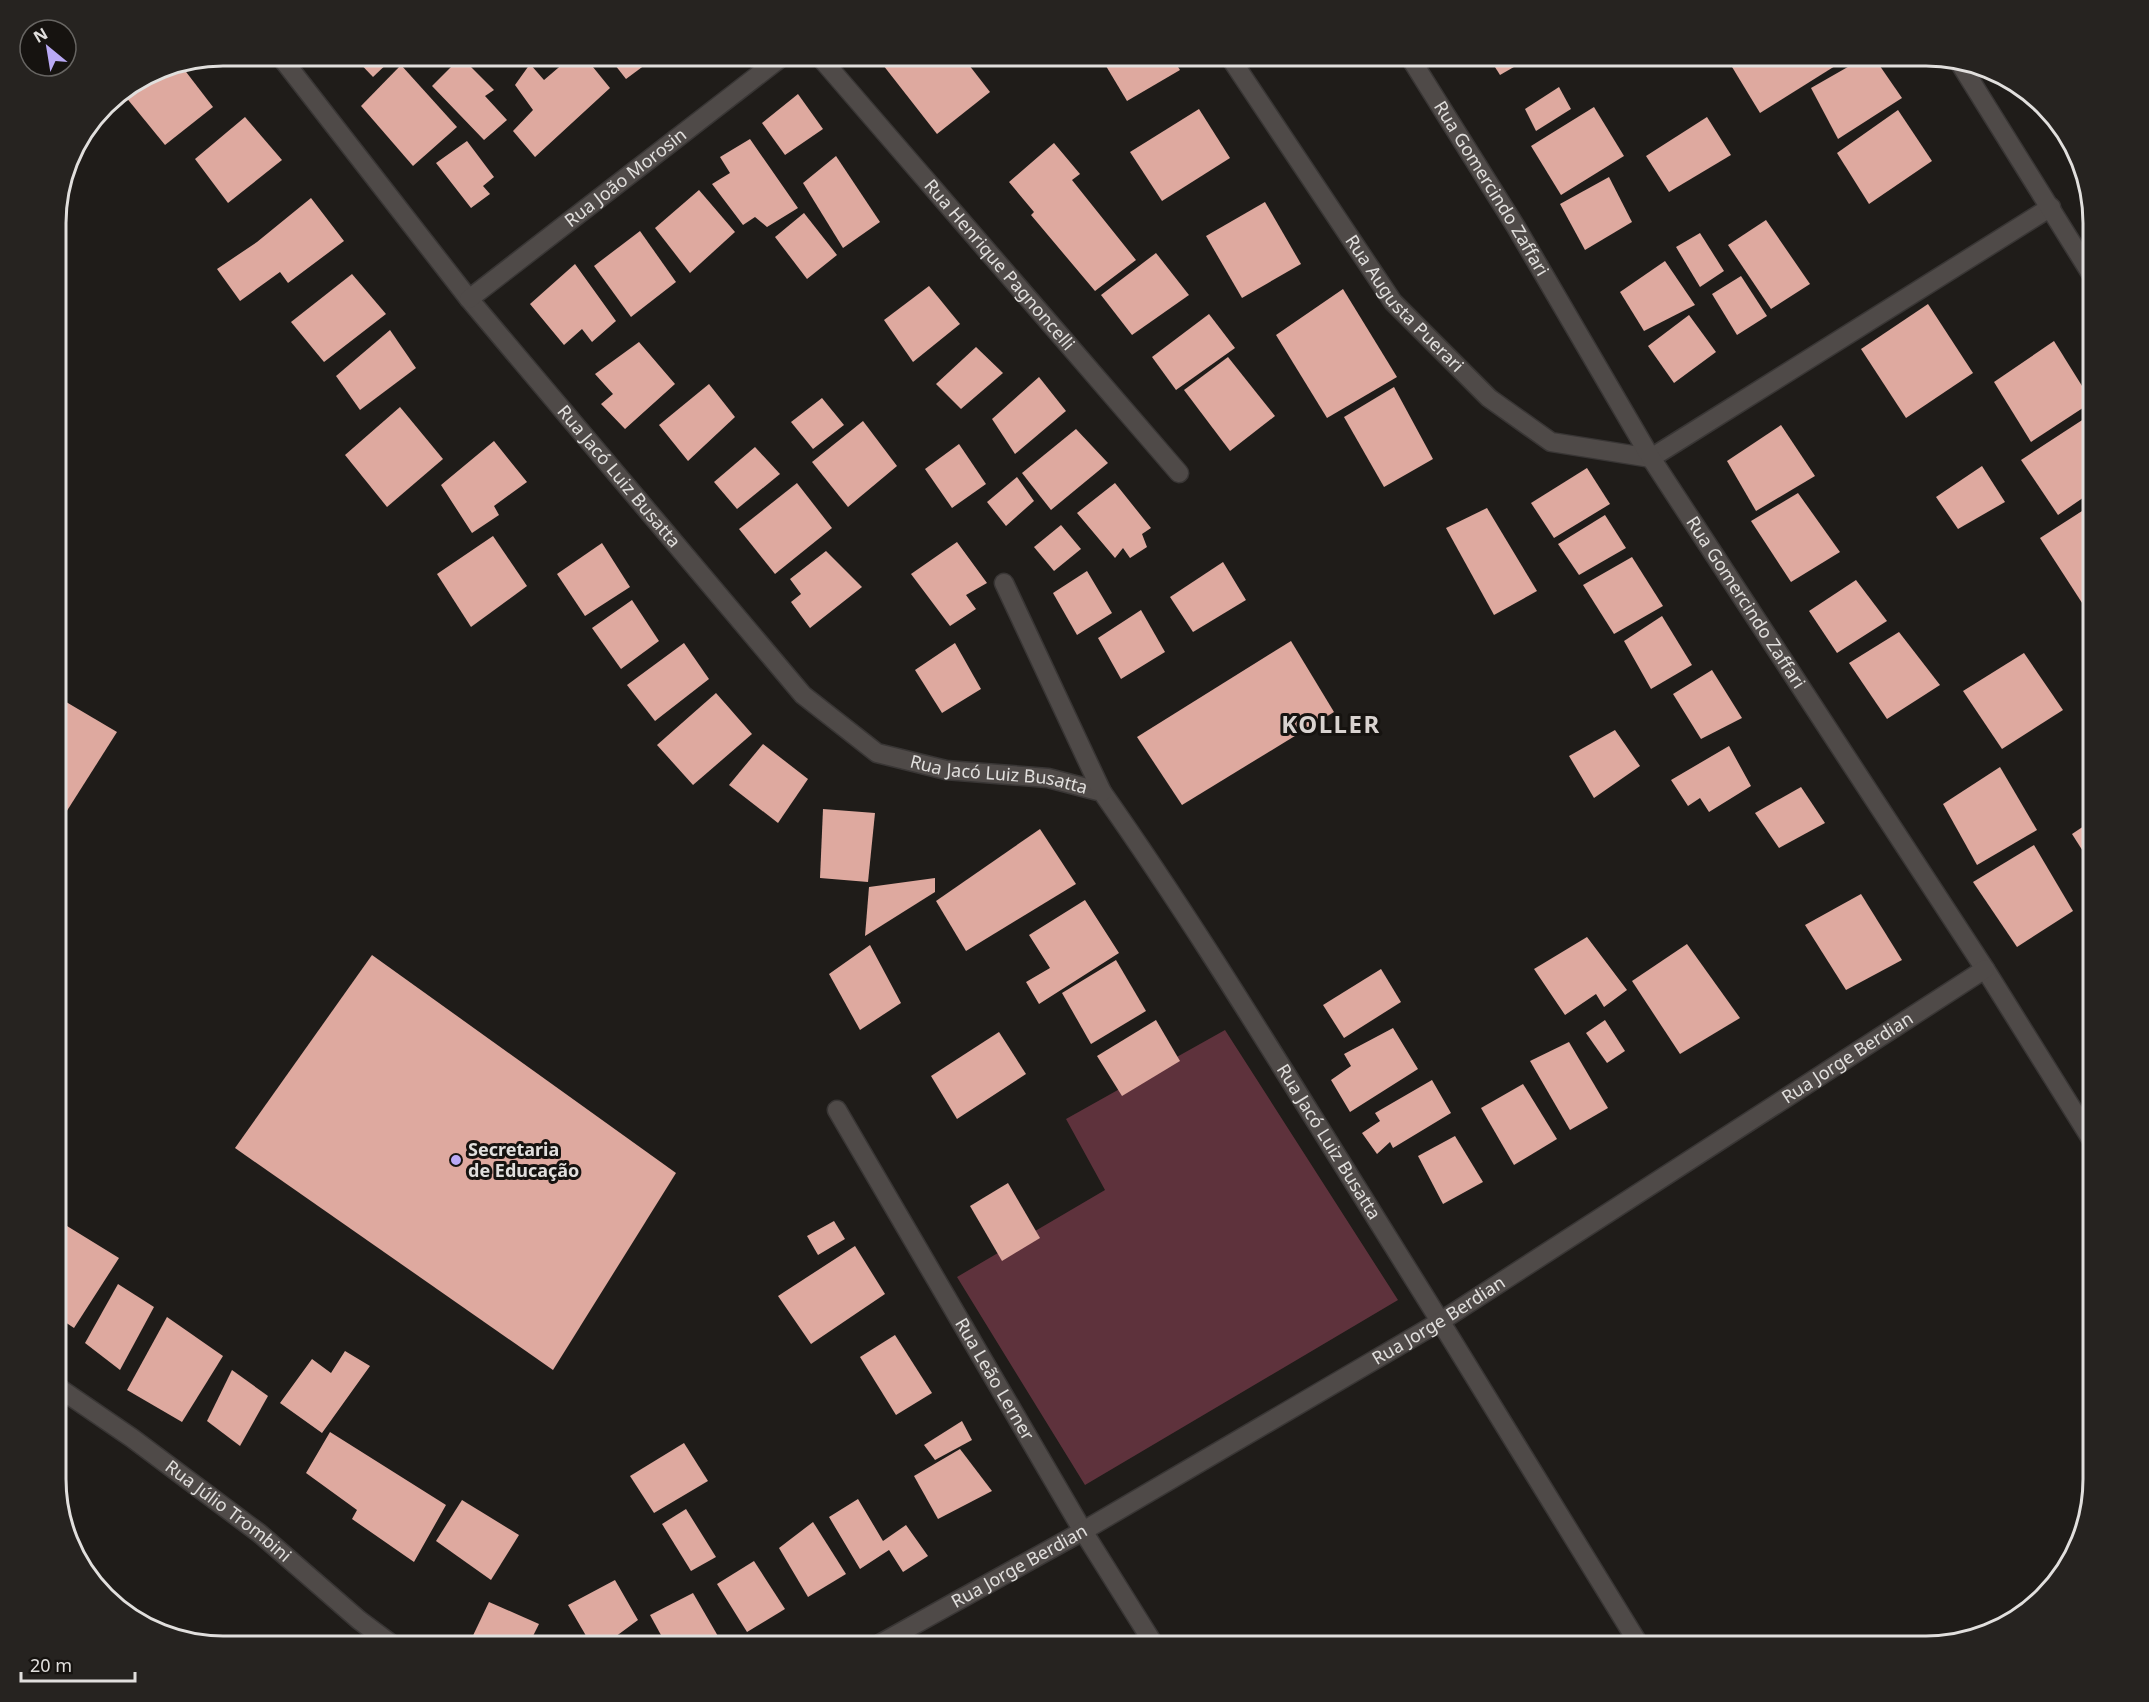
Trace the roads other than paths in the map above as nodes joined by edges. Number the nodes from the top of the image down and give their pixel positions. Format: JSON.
{"nodes":[{"id":1,"x":288,"y":66,"type":"edge"},
{"id":2,"x":770,"y":66,"type":"edge"},
{"id":3,"x":828,"y":66,"type":"edge"},
{"id":4,"x":1236,"y":66,"type":"edge"},
{"id":5,"x":1415,"y":66,"type":"edge"},
{"id":6,"x":1964,"y":70,"type":"edge"},
{"id":7,"x":2051,"y":207,"type":"junction"},
{"id":8,"x":2083,"y":259,"type":"edge"},
{"id":9,"x":470,"y":299,"type":"junction"},
{"id":10,"x":1651,"y":458,"type":"junction"},
{"id":11,"x":1179,"y":473,"type":"dead end"},
{"id":12,"x":1005,"y":584,"type":"dead end"},
{"id":13,"x":1102,"y":792,"type":"junction"},
{"id":14,"x":1985,"y":969,"type":"junction"},
{"id":15,"x":837,"y":1110,"type":"dead end"},
{"id":16,"x":2083,"y":1125,"type":"edge"},
{"id":17,"x":1441,"y":1322,"type":"junction"},
{"id":18,"x":66,"y":1393,"type":"edge"},
{"id":19,"x":1083,"y":1531,"type":"junction"},
{"id":20,"x":380,"y":1636,"type":"edge"},
{"id":21,"x":896,"y":1636,"type":"edge"},
{"id":22,"x":1148,"y":1636,"type":"edge"},
{"id":23,"x":1633,"y":1636,"type":"edge"}],
"edges":[{"from":1,"to":9,"type":"street","name":"Rua Jacó Luiz Busatta"},
{"from":2,"to":9,"type":"street","name":"Rua João Morosin"},
{"from":3,"to":11,"type":"street","name":"Rua Henrique Pagnoncelli"},
{"from":4,"to":10,"type":"street","name":"Rua Augusta Puerari"},
{"from":5,"to":10,"type":"street","name":"Rua Gomercindo Zaffari"},
{"from":6,"to":7,"type":"street"},
{"from":7,"to":8,"type":"street"},
{"from":7,"to":10,"type":"street"},
{"from":9,"to":13,"type":"street","name":"Rua Jacó Luiz Busatta"},
{"from":10,"to":14,"type":"street","name":"Rua Gomercindo Zaffari"},
{"from":12,"to":13,"type":"street"},
{"from":13,"to":17,"type":"street","name":"Rua Jacó Luiz Busatta"},
{"from":14,"to":16,"type":"street","name":"Rua Gomercindo Zaffari"},
{"from":14,"to":17,"type":"street","name":"Rua Jorge Berdian"},
{"from":15,"to":19,"type":"street","name":"Rua Leão Lerner"},
{"from":17,"to":19,"type":"street","name":"Rua Jorge Berdian"},
{"from":17,"to":23,"type":"street","name":"Rua Jacó Luiz Busatta"},
{"from":18,"to":20,"type":"street","name":"Rua Júlio Trombini"},
{"from":19,"to":21,"type":"street","name":"Rua Jorge Berdian"},
{"from":19,"to":22,"type":"street","name":"Rua Leão Lerner"}]}
